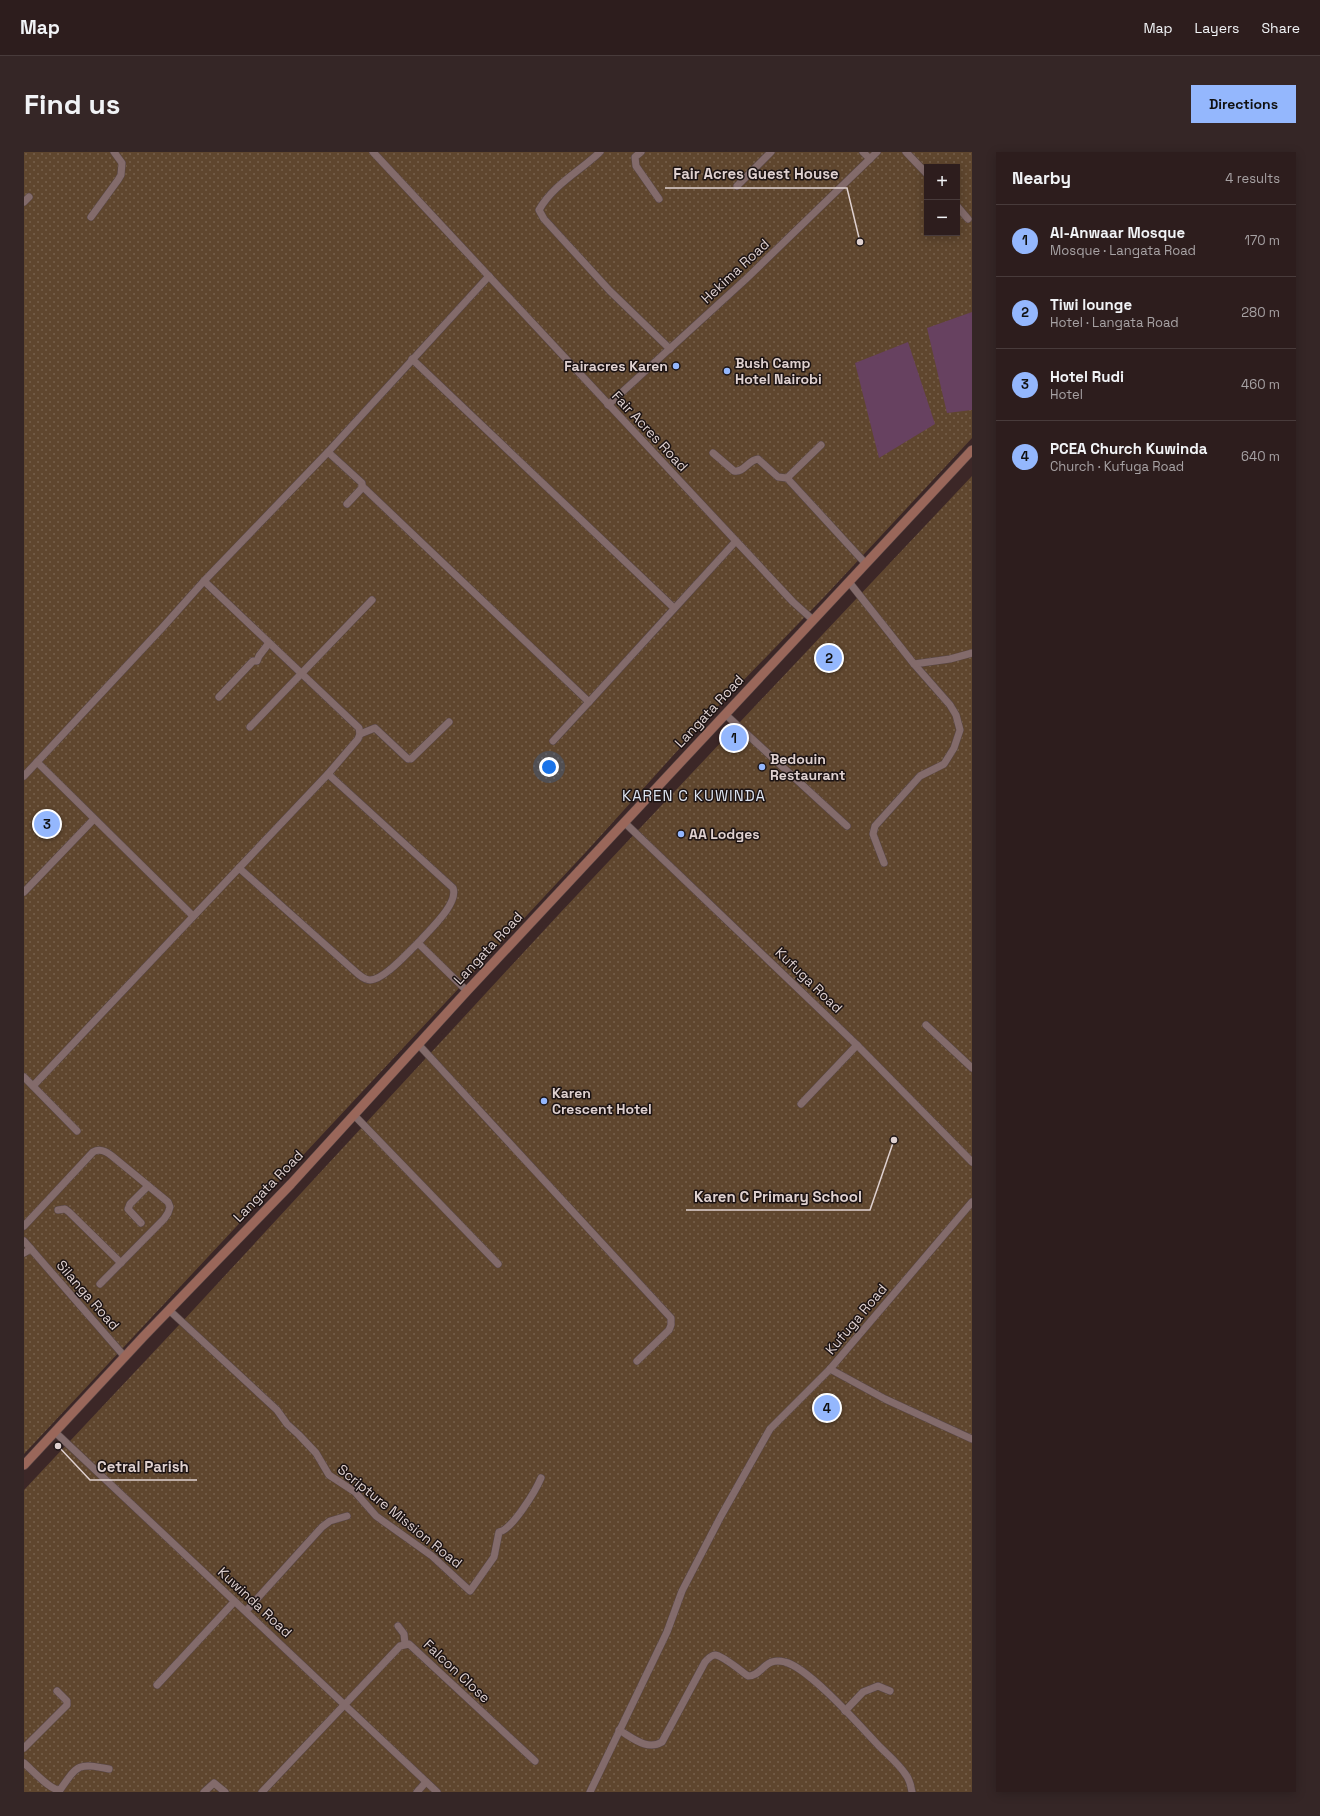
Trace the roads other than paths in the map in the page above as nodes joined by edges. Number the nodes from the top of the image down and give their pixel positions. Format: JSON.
{"nodes":[{"id":1,"x":114,"y":152,"type":"edge"},
{"id":2,"x":373,"y":152,"type":"edge"},
{"id":3,"x":600,"y":152,"type":"edge"},
{"id":4,"x":641,"y":152,"type":"edge"},
{"id":5,"x":771,"y":152,"type":"edge"},
{"id":6,"x":863,"y":152,"type":"edge"},
{"id":7,"x":877,"y":152,"type":"edge"},
{"id":8,"x":906,"y":152,"type":"edge"},
{"id":9,"x":870,"y":159,"type":"junction"},
{"id":10,"x":924,"y":171,"type":"edge"},
{"id":11,"x":737,"y":186,"type":"dead end"},
{"id":12,"x":659,"y":199,"type":"dead end"},
{"id":13,"x":960,"y":210,"type":"edge"},
{"id":14,"x":90,"y":218,"type":"dead end"},
{"id":15,"x":968,"y":219,"type":"dead end"},
{"id":16,"x":489,"y":276,"type":"junction"},
{"id":17,"x":670,"y":349,"type":"junction"},
{"id":18,"x":412,"y":359,"type":"junction"},
{"id":19,"x":608,"y":405,"type":"junction"},
{"id":20,"x":821,"y":445,"type":"dead end"},
{"id":21,"x":972,"y":450,"type":"edge"},
{"id":22,"x":328,"y":452,"type":"junction"},
{"id":23,"x":713,"y":453,"type":"dead end"},
{"id":24,"x":787,"y":478,"type":"junction"},
{"id":25,"x":362,"y":486,"type":"junction"},
{"id":26,"x":347,"y":504,"type":"dead end"},
{"id":27,"x":736,"y":541,"type":"junction"},
{"id":28,"x":866,"y":564,"type":"junction"},
{"id":29,"x":204,"y":581,"type":"junction"},
{"id":30,"x":849,"y":582,"type":"junction"},
{"id":31,"x":372,"y":600,"type":"dead end"},
{"id":32,"x":674,"y":608,"type":"junction"},
{"id":33,"x":813,"y":620,"type":"junction"},
{"id":34,"x":269,"y":643,"type":"junction"},
{"id":35,"x":972,"y":653,"type":"edge"},
{"id":36,"x":914,"y":664,"type":"junction"},
{"id":37,"x":303,"y":673,"type":"junction"},
{"id":38,"x":219,"y":697,"type":"dead end"},
{"id":39,"x":589,"y":702,"type":"junction"},
{"id":40,"x":725,"y":714,"type":"junction"},
{"id":41,"x":448,"y":722,"type":"dead end"},
{"id":42,"x":250,"y":727,"type":"dead end"},
{"id":43,"x":360,"y":734,"type":"junction"},
{"id":44,"x":553,"y":741,"type":"dead end"},
{"id":45,"x":37,"y":762,"type":"junction"},
{"id":46,"x":328,"y":774,"type":"junction"},
{"id":47,"x":24,"y":776,"type":"edge"},
{"id":48,"x":94,"y":819,"type":"junction"},
{"id":49,"x":624,"y":822,"type":"junction"},
{"id":50,"x":847,"y":826,"type":"dead end"},
{"id":51,"x":884,"y":863,"type":"dead end"},
{"id":52,"x":239,"y":868,"type":"junction"},
{"id":53,"x":24,"y":892,"type":"edge"},
{"id":54,"x":193,"y":916,"type":"junction"},
{"id":55,"x":418,"y":942,"type":"junction"},
{"id":56,"x":467,"y":991,"type":"junction"},
{"id":57,"x":926,"y":1025,"type":"dead end"},
{"id":58,"x":418,"y":1044,"type":"junction"},
{"id":59,"x":857,"y":1045,"type":"junction"},
{"id":60,"x":972,"y":1068,"type":"edge"},
{"id":61,"x":24,"y":1078,"type":"edge"},
{"id":62,"x":33,"y":1086,"type":"junction"},
{"id":63,"x":801,"y":1104,"type":"dead end"},
{"id":64,"x":354,"y":1116,"type":"junction"},
{"id":65,"x":77,"y":1131,"type":"dead end"},
{"id":66,"x":972,"y":1162,"type":"edge"},
{"id":67,"x":148,"y":1186,"type":"junction"},
{"id":68,"x":972,"y":1202,"type":"edge"},
{"id":69,"x":58,"y":1210,"type":"dead end"},
{"id":70,"x":141,"y":1223,"type":"dead end"},
{"id":71,"x":24,"y":1226,"type":"edge"},
{"id":72,"x":24,"y":1241,"type":"edge"},
{"id":73,"x":31,"y":1249,"type":"junction"},
{"id":74,"x":24,"y":1253,"type":"edge"},
{"id":75,"x":121,"y":1263,"type":"junction"},
{"id":76,"x":498,"y":1264,"type":"dead end"},
{"id":77,"x":100,"y":1284,"type":"dead end"},
{"id":78,"x":169,"y":1310,"type":"junction"},
{"id":79,"x":125,"y":1357,"type":"junction"},
{"id":80,"x":638,"y":1361,"type":"dead end"},
{"id":81,"x":830,"y":1369,"type":"junction"},
{"id":82,"x":55,"y":1432,"type":"junction"},
{"id":83,"x":972,"y":1439,"type":"edge"},
{"id":84,"x":24,"y":1465,"type":"edge"},
{"id":85,"x":541,"y":1478,"type":"dead end"},
{"id":86,"x":347,"y":1516,"type":"dead end"},
{"id":87,"x":234,"y":1602,"type":"junction"},
{"id":88,"x":246,"y":1611,"type":"junction"},
{"id":89,"x":398,"y":1626,"type":"dead end"},
{"id":90,"x":405,"y":1644,"type":"junction"},
{"id":91,"x":157,"y":1685,"type":"dead end"},
{"id":92,"x":57,"y":1691,"type":"dead end"},
{"id":93,"x":890,"y":1691,"type":"dead end"},
{"id":94,"x":345,"y":1705,"type":"junction"},
{"id":95,"x":845,"y":1712,"type":"junction"},
{"id":96,"x":619,"y":1730,"type":"junction"},
{"id":97,"x":24,"y":1748,"type":"edge"},
{"id":98,"x":535,"y":1761,"type":"dead end"},
{"id":99,"x":24,"y":1764,"type":"edge"},
{"id":100,"x":109,"y":1769,"type":"dead end"},
{"id":101,"x":426,"y":1782,"type":"junction"},
{"id":102,"x":204,"y":1792,"type":"edge"},
{"id":103,"x":225,"y":1792,"type":"edge"},
{"id":104,"x":262,"y":1792,"type":"edge"},
{"id":105,"x":417,"y":1792,"type":"edge"},
{"id":106,"x":438,"y":1792,"type":"edge"},
{"id":107,"x":590,"y":1792,"type":"edge"},
{"id":108,"x":912,"y":1792,"type":"edge"}],
"edges":[{"from":1,"to":14,"type":"street"},
{"from":2,"to":16,"type":"street","name":"Fair Acres Road"},
{"from":3,"to":17,"type":"street"},
{"from":4,"to":12,"type":"street"},
{"from":5,"to":11,"type":"street"},
{"from":6,"to":9,"type":"street"},
{"from":7,"to":9,"type":"street","name":"Hekima Road"},
{"from":8,"to":10,"type":"street"},
{"from":9,"to":17,"type":"street","name":"Hekima Road"},
{"from":13,"to":15,"type":"street"},
{"from":16,"to":18,"type":"street"},
{"from":16,"to":19,"type":"street","name":"Fair Acres Road"},
{"from":17,"to":19,"type":"street","name":"Hekima Road"},
{"from":18,"to":22,"type":"street"},
{"from":18,"to":32,"type":"street"},
{"from":19,"to":27,"type":"street","name":"Fair Acres Road"},
{"from":20,"to":24,"type":"street"},
{"from":21,"to":28,"type":"main road","name":"Langata Road"},
{"from":22,"to":25,"type":"street"},
{"from":22,"to":29,"type":"street"},
{"from":23,"to":24,"type":"street"},
{"from":24,"to":28,"type":"street"},
{"from":25,"to":26,"type":"street"},
{"from":25,"to":39,"type":"street"},
{"from":27,"to":32,"type":"street"},
{"from":27,"to":33,"type":"street","name":"Fair Acres Road"},
{"from":28,"to":30,"type":"main road","name":"Langata Road"},
{"from":29,"to":34,"type":"street"},
{"from":29,"to":45,"type":"street"},
{"from":30,"to":33,"type":"main road","name":"Langata Road"},
{"from":30,"to":36,"type":"street"},
{"from":31,"to":37,"type":"street"},
{"from":32,"to":39,"type":"street"},
{"from":33,"to":40,"type":"main road","name":"Langata Road"},
{"from":34,"to":37,"type":"street"},
{"from":34,"to":38,"type":"street"},
{"from":35,"to":36,"type":"street"},
{"from":36,"to":51,"type":"street"},
{"from":37,"to":42,"type":"street"},
{"from":37,"to":43,"type":"street"},
{"from":39,"to":44,"type":"street"},
{"from":40,"to":49,"type":"main road","name":"Langata Road"},
{"from":40,"to":50,"type":"street"},
{"from":41,"to":43,"type":"street"},
{"from":43,"to":46,"type":"street"},
{"from":45,"to":47,"type":"street"},
{"from":45,"to":48,"type":"street"},
{"from":46,"to":52,"type":"street"},
{"from":46,"to":55,"type":"street"},
{"from":48,"to":53,"type":"street"},
{"from":48,"to":54,"type":"street"},
{"from":49,"to":56,"type":"main road","name":"Langata Road"},
{"from":49,"to":59,"type":"street","name":"Kufuga Road"},
{"from":52,"to":54,"type":"street"},
{"from":52,"to":55,"type":"street"},
{"from":54,"to":62,"type":"street"},
{"from":55,"to":56,"type":"street"},
{"from":56,"to":58,"type":"main road","name":"Langata Road"},
{"from":57,"to":60,"type":"street"},
{"from":58,"to":64,"type":"main road","name":"Langata Road"},
{"from":58,"to":80,"type":"street"},
{"from":59,"to":63,"type":"street"},
{"from":59,"to":66,"type":"street","name":"Kufuga Road"},
{"from":61,"to":62,"type":"street"},
{"from":62,"to":65,"type":"street"},
{"from":64,"to":76,"type":"street"},
{"from":64,"to":78,"type":"main road","name":"Langata Road"},
{"from":67,"to":70,"type":"street"},
{"from":67,"to":71,"type":"street"},
{"from":67,"to":75,"type":"street"},
{"from":68,"to":81,"type":"street","name":"Kufuga Road"},
{"from":69,"to":75,"type":"street"},
{"from":72,"to":73,"type":"street","name":"Silanga Road"},
{"from":73,"to":74,"type":"street"},
{"from":73,"to":79,"type":"street","name":"Silanga Road"},
{"from":75,"to":77,"type":"street"},
{"from":78,"to":79,"type":"main road","name":"Langata Road"},
{"from":78,"to":85,"type":"street","name":"Scripture Mission Road"},
{"from":79,"to":82,"type":"main road","name":"Langata Road"},
{"from":81,"to":83,"type":"street","name":"Kufuga Road"},
{"from":81,"to":96,"type":"street"},
{"from":82,"to":84,"type":"main road","name":"Langata Road"},
{"from":82,"to":87,"type":"street","name":"Kuwinda Road"},
{"from":86,"to":88,"type":"street"},
{"from":87,"to":88,"type":"street","name":"Kuwinda Road"},
{"from":87,"to":91,"type":"street"},
{"from":88,"to":94,"type":"street","name":"Kuwinda Road"},
{"from":89,"to":90,"type":"street"},
{"from":90,"to":94,"type":"street","name":"Falcon Close"},
{"from":90,"to":98,"type":"street","name":"Falcon Close"},
{"from":92,"to":97,"type":"street"},
{"from":93,"to":95,"type":"street"},
{"from":94,"to":101,"type":"street","name":"Kuwinda Road"},
{"from":94,"to":104,"type":"street","name":"Falcon Close"},
{"from":95,"to":96,"type":"street"},
{"from":95,"to":108,"type":"street"},
{"from":96,"to":107,"type":"street"},
{"from":99,"to":100,"type":"street"},
{"from":101,"to":105,"type":"street"},
{"from":101,"to":106,"type":"street","name":"Kuwinda Road"},
{"from":102,"to":103,"type":"street"}]}
